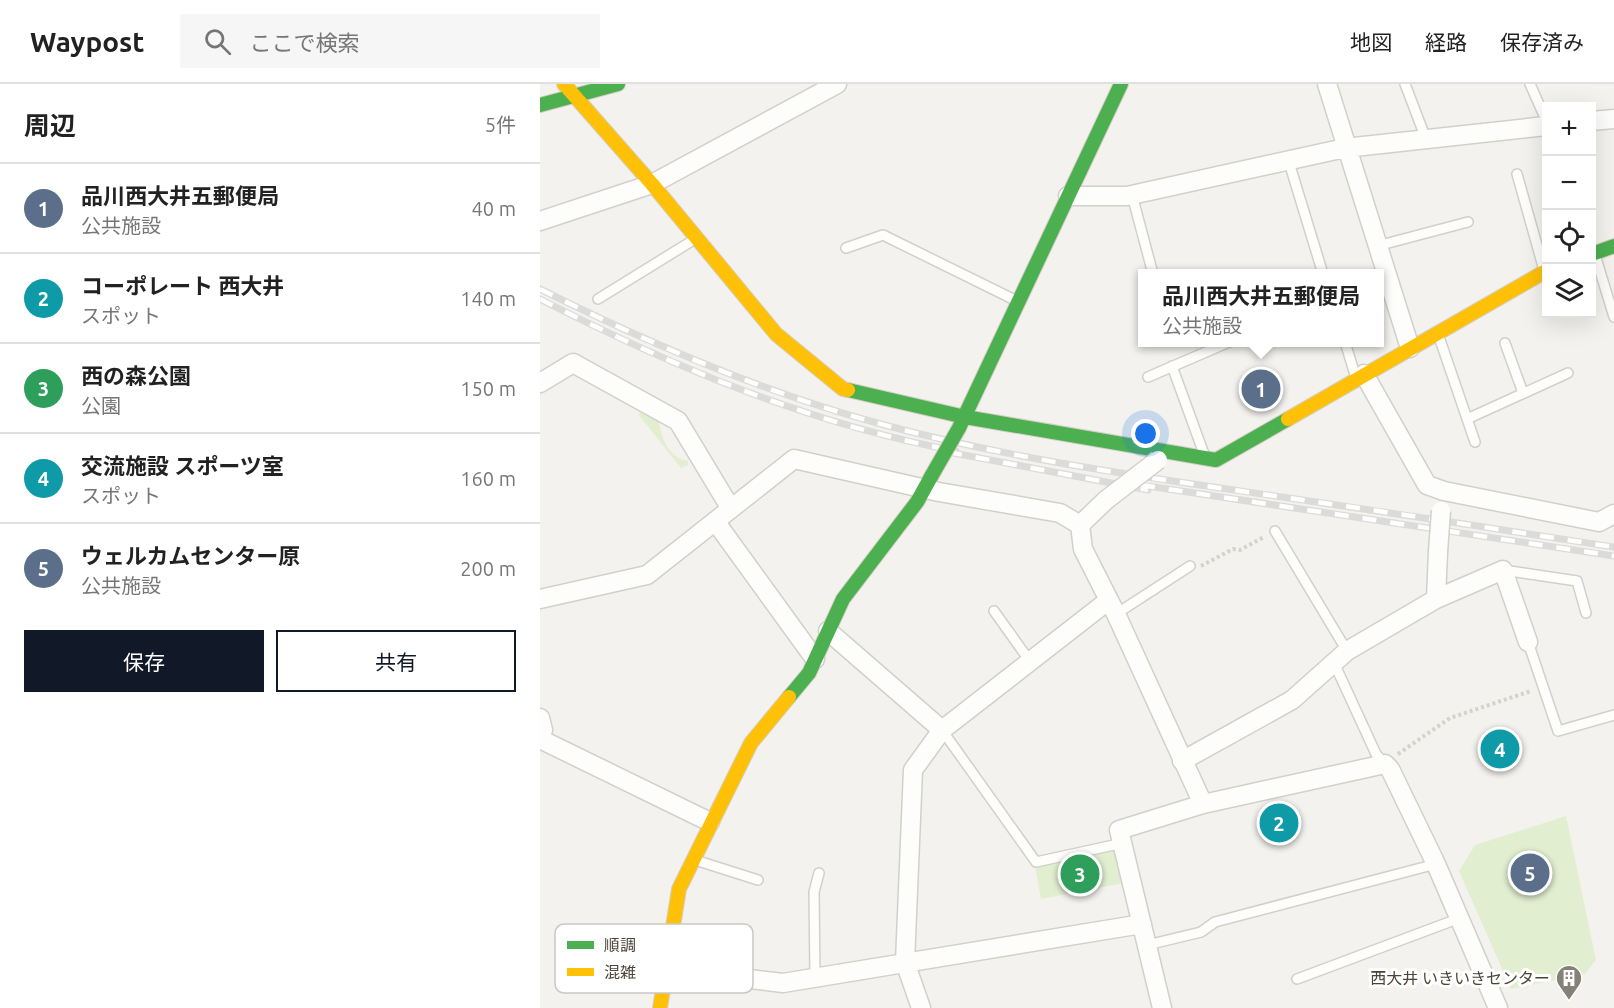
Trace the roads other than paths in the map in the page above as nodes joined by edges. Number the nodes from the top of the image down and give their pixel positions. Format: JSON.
{"nodes":[{"id":1,"x":564,"y":84,"type":"edge"},
{"id":2,"x":618,"y":84,"type":"edge"},
{"id":3,"x":837,"y":84,"type":"edge"},
{"id":4,"x":1121,"y":84,"type":"edge"},
{"id":5,"x":1327,"y":84,"type":"edge"},
{"id":6,"x":1405,"y":84,"type":"edge"},
{"id":7,"x":1530,"y":84,"type":"edge"},
{"id":8,"x":575,"y":96,"type":"junction"},
{"id":9,"x":540,"y":105,"type":"edge"},
{"id":10,"x":1542,"y":111,"type":"edge"},
{"id":11,"x":1614,"y":119,"type":"edge"},
{"id":12,"x":1596,"y":121,"type":"edge"},
{"id":13,"x":1542,"y":126,"type":"edge"},
{"id":14,"x":1426,"y":139,"type":"junction"},
{"id":15,"x":1346,"y":148,"type":"junction"},
{"id":16,"x":1287,"y":159,"type":"junction"},
{"id":17,"x":1517,"y":174,"type":"dead end"},
{"id":18,"x":652,"y":184,"type":"junction"},
{"id":19,"x":1132,"y":195,"type":"junction"},
{"id":20,"x":1068,"y":196,"type":"junction"},
{"id":21,"x":540,"y":221,"type":"edge"},
{"id":22,"x":1468,"y":222,"type":"dead end"},
{"id":23,"x":697,"y":238,"type":"junction"},
{"id":24,"x":1377,"y":246,"type":"junction"},
{"id":25,"x":1614,"y":246,"type":"edge"},
{"id":26,"x":846,"y":248,"type":"dead end"},
{"id":27,"x":1596,"y":252,"type":"edge"},
{"id":28,"x":1596,"y":262,"type":"edge"},
{"id":29,"x":1543,"y":264,"type":"edge"},
{"id":30,"x":1152,"y":269,"type":"edge"},
{"id":31,"x":1322,"y":269,"type":"edge"},
{"id":32,"x":1542,"y":274,"type":"edge"},
{"id":33,"x":598,"y":299,"type":"dead end"},
{"id":34,"x":1017,"y":301,"type":"junction"},
{"id":35,"x":1614,"y":317,"type":"edge"},
{"id":36,"x":1437,"y":332,"type":"junction"},
{"id":37,"x":1505,"y":343,"type":"dead end"},
{"id":38,"x":1217,"y":347,"type":"edge"},
{"id":39,"x":1347,"y":347,"type":"edge"},
{"id":40,"x":1410,"y":348,"type":"junction"},
{"id":41,"x":1172,"y":366,"type":"junction"},
{"id":42,"x":1568,"y":373,"type":"dead end"},
{"id":43,"x":1360,"y":376,"type":"junction"},
{"id":44,"x":1148,"y":377,"type":"dead end"},
{"id":45,"x":540,"y":383,"type":"edge"},
{"id":46,"x":1523,"y":393,"type":"junction"},
{"id":47,"x":1467,"y":419,"type":"junction"},
{"id":48,"x":962,"y":423,"type":"junction"},
{"id":49,"x":1475,"y":442,"type":"dead end"},
{"id":50,"x":1164,"y":456,"type":"junction"},
{"id":51,"x":1205,"y":458,"type":"junction"},
{"id":52,"x":928,"y":482,"type":"junction"},
{"id":53,"x":1442,"y":501,"type":"junction"},
{"id":54,"x":731,"y":509,"type":"junction"},
{"id":55,"x":1614,"y":514,"type":"edge"},
{"id":56,"x":715,"y":521,"type":"junction"},
{"id":57,"x":1080,"y":525,"type":"junction"},
{"id":58,"x":1275,"y":531,"type":"road end"},
{"id":59,"x":1190,"y":566,"type":"road end"},
{"id":60,"x":1503,"y":570,"type":"junction"},
{"id":61,"x":1436,"y":598,"type":"junction"},
{"id":62,"x":540,"y":599,"type":"edge"},
{"id":63,"x":1112,"y":607,"type":"junction"},
{"id":64,"x":994,"y":611,"type":"dead end"},
{"id":65,"x":1586,"y":613,"type":"dead end"},
{"id":66,"x":828,"y":631,"type":"junction"},
{"id":67,"x":1528,"y":642,"type":"joint"},
{"id":68,"x":1347,"y":651,"type":"junction"},
{"id":69,"x":815,"y":659,"type":"junction"},
{"id":70,"x":1029,"y":660,"type":"junction"},
{"id":71,"x":1335,"y":665,"type":"junction"},
{"id":72,"x":1614,"y":715,"type":"edge"},
{"id":73,"x":540,"y":718,"type":"edge"},
{"id":74,"x":942,"y":730,"type":"junction"},
{"id":75,"x":540,"y":738,"type":"edge"},
{"id":76,"x":1182,"y":761,"type":"junction"},
{"id":77,"x":1385,"y":764,"type":"junction"},
{"id":78,"x":1203,"y":804,"type":"junction"},
{"id":79,"x":710,"y":822,"type":"junction"},
{"id":80,"x":1123,"y":843,"type":"junction"},
{"id":81,"x":692,"y":859,"type":"junction"},
{"id":82,"x":1436,"y":864,"type":"junction"},
{"id":83,"x":819,"y":873,"type":"dead end"},
{"id":84,"x":758,"y":880,"type":"dead end"},
{"id":85,"x":1460,"y":918,"type":"junction"},
{"id":86,"x":673,"y":924,"type":"edge"},
{"id":87,"x":1142,"y":924,"type":"junction"},
{"id":88,"x":1147,"y":945,"type":"junction"},
{"id":89,"x":905,"y":962,"type":"junction"},
{"id":90,"x":815,"y":977,"type":"junction"},
{"id":91,"x":753,"y":979,"type":"edge"},
{"id":92,"x":1298,"y":979,"type":"dead end"},
{"id":93,"x":662,"y":993,"type":"edge"},
{"id":94,"x":660,"y":1008,"type":"edge"},
{"id":95,"x":921,"y":1008,"type":"edge"},
{"id":96,"x":1162,"y":1008,"type":"edge"},
{"id":97,"x":1498,"y":1008,"type":"edge"}],
"edges":[{"from":1,"to":8,"type":"street"},
{"from":2,"to":8,"type":"street"},
{"from":3,"to":18,"type":"street"},
{"from":4,"to":20,"type":"street"},
{"from":5,"to":15,"type":"street"},
{"from":6,"to":14,"type":"lane"},
{"from":7,"to":10,"type":"lane"},
{"from":8,"to":9,"type":"street"},
{"from":8,"to":18,"type":"street"},
{"from":11,"to":12,"type":"street"},
{"from":13,"to":14,"type":"street"},
{"from":14,"to":15,"type":"street"},
{"from":15,"to":16,"type":"street"},
{"from":15,"to":24,"type":"street"},
{"from":16,"to":19,"type":"street"},
{"from":16,"to":31,"type":"lane"},
{"from":17,"to":29,"type":"lane"},
{"from":18,"to":21,"type":"street"},
{"from":18,"to":23,"type":"street"},
{"from":19,"to":20,"type":"street"},
{"from":19,"to":30,"type":"lane"},
{"from":20,"to":34,"type":"street"},
{"from":22,"to":24,"type":"lane"},
{"from":23,"to":33,"type":"lane"},
{"from":23,"to":48,"type":"street"},
{"from":24,"to":40,"type":"street"},
{"from":25,"to":27,"type":"street"},
{"from":26,"to":34,"type":"lane"},
{"from":28,"to":35,"type":"lane"},
{"from":32,"to":36,"type":"street"},
{"from":34,"to":48,"type":"street"},
{"from":36,"to":40,"type":"street"},
{"from":36,"to":47,"type":"lane"},
{"from":37,"to":46,"type":"lane"},
{"from":38,"to":41,"type":"lane"},
{"from":39,"to":43,"type":"lane"},
{"from":40,"to":43,"type":"street"},
{"from":41,"to":44,"type":"lane"},
{"from":41,"to":51,"type":"lane"},
{"from":42,"to":46,"type":"lane"},
{"from":43,"to":51,"type":"street"},
{"from":43,"to":53,"type":"street"},
{"from":45,"to":54,"type":"street"},
{"from":46,"to":47,"type":"lane"},
{"from":47,"to":49,"type":"lane"},
{"from":48,"to":50,"type":"street"},
{"from":48,"to":52,"type":"street","bridge":true},
{"from":50,"to":51,"type":"street"},
{"from":50,"to":57,"type":"street","bridge":true},
{"from":52,"to":54,"type":"street"},
{"from":52,"to":57,"type":"street"},
{"from":52,"to":66,"type":"street"},
{"from":53,"to":55,"type":"street"},
{"from":53,"to":61,"type":"street","bridge":true},
{"from":54,"to":56,"type":"street"},
{"from":56,"to":62,"type":"street"},
{"from":56,"to":69,"type":"street"},
{"from":57,"to":63,"type":"street"},
{"from":58,"to":68,"type":"lane"},
{"from":59,"to":63,"type":"lane"},
{"from":60,"to":61,"type":"street"},
{"from":60,"to":65,"type":"lane"},
{"from":60,"to":67,"type":"street"},
{"from":61,"to":68,"type":"street"},
{"from":63,"to":70,"type":"street"},
{"from":63,"to":76,"type":"street"},
{"from":64,"to":70,"type":"lane"},
{"from":66,"to":69,"type":"street"},
{"from":66,"to":74,"type":"street"},
{"from":67,"to":72,"type":"lane"},
{"from":68,"to":71,"type":"street"},
{"from":69,"to":79,"type":"street"},
{"from":70,"to":74,"type":"street"},
{"from":71,"to":76,"type":"street"},
{"from":71,"to":77,"type":"lane"},
{"from":73,"to":75,"type":"street"},
{"from":74,"to":80,"type":"lane"},
{"from":74,"to":89,"type":"street"},
{"from":75,"to":79,"type":"street"},
{"from":76,"to":78,"type":"street"},
{"from":77,"to":78,"type":"street"},
{"from":77,"to":82,"type":"street"},
{"from":78,"to":80,"type":"street"},
{"from":79,"to":81,"type":"street"},
{"from":80,"to":87,"type":"street"},
{"from":81,"to":84,"type":"lane"},
{"from":81,"to":86,"type":"street"},
{"from":82,"to":85,"type":"street"},
{"from":82,"to":88,"type":"lane"},
{"from":83,"to":90,"type":"lane"},
{"from":85,"to":92,"type":"lane"},
{"from":85,"to":97,"type":"street"},
{"from":87,"to":88,"type":"street"},
{"from":87,"to":89,"type":"street"},
{"from":88,"to":96,"type":"street"},
{"from":89,"to":90,"type":"street"},
{"from":89,"to":95,"type":"street"},
{"from":90,"to":91,"type":"street"},
{"from":93,"to":94,"type":"street"}]}
